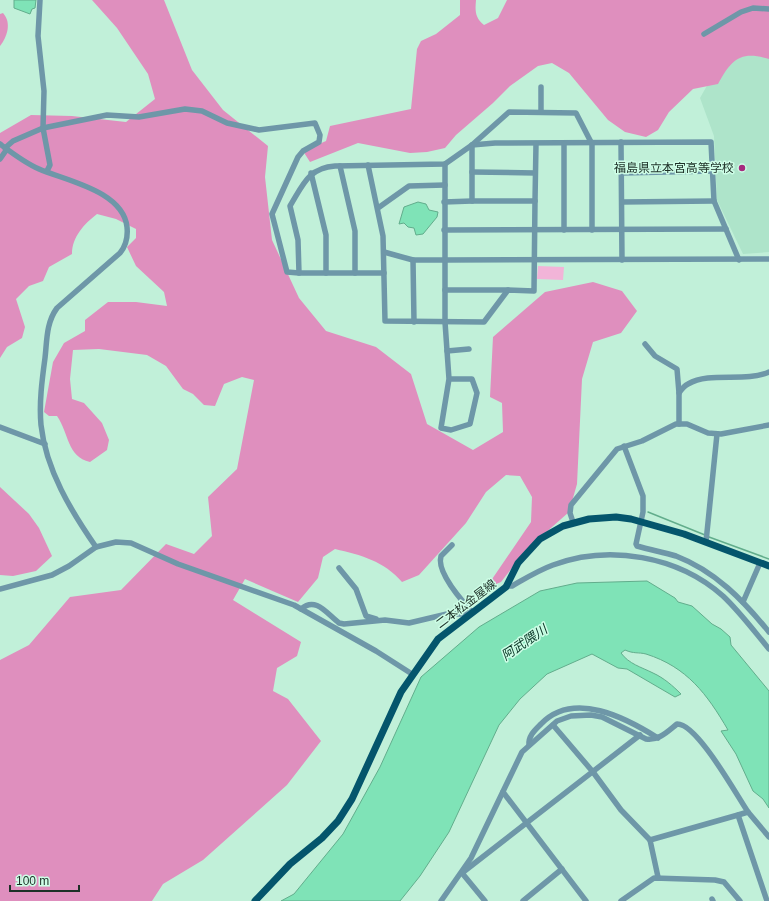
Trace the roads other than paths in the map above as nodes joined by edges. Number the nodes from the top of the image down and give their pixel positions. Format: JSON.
{"nodes":[{"id":1,"x":40,"y":0,"type":"edge"},
{"id":2,"x":769,"y":9,"type":"edge"},
{"id":3,"x":704,"y":34,"type":"dead end"},
{"id":4,"x":541,"y":87,"type":"dead end"},
{"id":5,"x":541,"y":112,"type":"junction"},
{"id":6,"x":42,"y":128,"type":"junction"},
{"id":7,"x":621,"y":142,"type":"junction"},
{"id":8,"x":0,"y":144,"type":"edge"},
{"id":9,"x":536,"y":144,"type":"junction"},
{"id":10,"x":564,"y":144,"type":"junction"},
{"id":11,"x":592,"y":144,"type":"junction"},
{"id":12,"x":472,"y":145,"type":"junction"},
{"id":13,"x":6,"y":149,"type":"junction"},
{"id":14,"x":0,"y":159,"type":"edge"},
{"id":15,"x":445,"y":164,"type":"junction"},
{"id":16,"x":368,"y":165,"type":"junction"},
{"id":17,"x":340,"y":166,"type":"junction"},
{"id":18,"x":46,"y":172,"type":"junction"},
{"id":19,"x":472,"y":172,"type":"junction"},
{"id":20,"x":712,"y":172,"type":"junction"},
{"id":21,"x":311,"y":173,"type":"junction"},
{"id":22,"x":535,"y":173,"type":"junction"},
{"id":23,"x":622,"y":173,"type":"junction"},
{"id":24,"x":445,"y":185,"type":"junction"},
{"id":25,"x":472,"y":201,"type":"junction"},
{"id":26,"x":535,"y":201,"type":"junction"},
{"id":27,"x":714,"y":201,"type":"junction"},
{"id":28,"x":444,"y":202,"type":"junction"},
{"id":29,"x":622,"y":202,"type":"junction"},
{"id":30,"x":378,"y":208,"type":"junction"},
{"id":31,"x":726,"y":229,"type":"junction"},
{"id":32,"x":444,"y":230,"type":"junction"},
{"id":33,"x":535,"y":230,"type":"junction"},
{"id":34,"x":564,"y":230,"type":"junction"},
{"id":35,"x":592,"y":230,"type":"junction"},
{"id":36,"x":622,"y":230,"type":"junction"},
{"id":37,"x":384,"y":252,"type":"junction"},
{"id":38,"x":769,"y":259,"type":"edge"},
{"id":39,"x":414,"y":260,"type":"junction"},
{"id":40,"x":445,"y":260,"type":"junction"},
{"id":41,"x":535,"y":260,"type":"junction"},
{"id":42,"x":622,"y":260,"type":"junction"},
{"id":43,"x":739,"y":260,"type":"junction"},
{"id":44,"x":355,"y":272,"type":"junction"},
{"id":45,"x":299,"y":273,"type":"junction"},
{"id":46,"x":326,"y":273,"type":"junction"},
{"id":47,"x":384,"y":273,"type":"junction"},
{"id":48,"x":445,"y":290,"type":"junction"},
{"id":49,"x":508,"y":290,"type":"junction"},
{"id":50,"x":414,"y":322,"type":"junction"},
{"id":51,"x":446,"y":322,"type":"junction"},
{"id":52,"x":645,"y":344,"type":"dead end"},
{"id":53,"x":469,"y":349,"type":"dead end"},
{"id":54,"x":447,"y":351,"type":"junction"},
{"id":55,"x":767,"y":373,"type":"edge"},
{"id":56,"x":449,"y":379,"type":"junction"},
{"id":57,"x":769,"y":380,"type":"edge"},
{"id":58,"x":679,"y":393,"type":"junction"},
{"id":59,"x":679,"y":424,"type":"junction"},
{"id":60,"x":769,"y":425,"type":"edge"},
{"id":61,"x":0,"y":427,"type":"edge"},
{"id":62,"x":717,"y":434,"type":"junction"},
{"id":63,"x":45,"y":444,"type":"junction"},
{"id":64,"x":624,"y":446,"type":"junction"},
{"id":65,"x":641,"y":520,"type":"junction"},
{"id":66,"x":573,"y":522,"type":"junction"},
{"id":67,"x":707,"y":539,"type":"junction"},
{"id":68,"x":452,"y":545,"type":"dead end"},
{"id":69,"x":96,"y":547,"type":"junction"},
{"id":70,"x":760,"y":563,"type":"junction"},
{"id":71,"x":769,"y":566,"type":"edge"},
{"id":72,"x":339,"y":568,"type":"dead end"},
{"id":73,"x":506,"y":586,"type":"junction"},
{"id":74,"x":0,"y":589,"type":"edge"},
{"id":75,"x":743,"y":602,"type":"junction"},
{"id":76,"x":301,"y":609,"type":"junction"},
{"id":77,"x":470,"y":613,"type":"junction"},
{"id":78,"x":382,"y":621,"type":"junction"},
{"id":79,"x":769,"y":632,"type":"edge"},
{"id":80,"x":769,"y":649,"type":"edge"},
{"id":81,"x":412,"y":674,"type":"junction"},
{"id":82,"x":553,"y":725,"type":"junction"},
{"id":83,"x":640,"y":735,"type":"junction"},
{"id":84,"x":658,"y":738,"type":"junction"},
{"id":85,"x":529,"y":745,"type":"junction"},
{"id":86,"x":593,"y":772,"type":"junction"},
{"id":87,"x":503,"y":792,"type":"junction"},
{"id":88,"x":748,"y":812,"type":"junction"},
{"id":89,"x":738,"y":815,"type":"junction"},
{"id":90,"x":527,"y":822,"type":"junction"},
{"id":91,"x":769,"y":837,"type":"edge"},
{"id":92,"x":650,"y":840,"type":"junction"},
{"id":93,"x":562,"y":869,"type":"junction"},
{"id":94,"x":462,"y":873,"type":"junction"},
{"id":95,"x":658,"y":877,"type":"junction"},
{"id":96,"x":737,"y":900,"type":"edge"},
{"id":97,"x":255,"y":901,"type":"edge"},
{"id":98,"x":441,"y":901,"type":"edge"},
{"id":99,"x":485,"y":901,"type":"edge"},
{"id":100,"x":523,"y":901,"type":"edge"},
{"id":101,"x":586,"y":901,"type":"edge"},
{"id":102,"x":621,"y":901,"type":"edge"},
{"id":103,"x":767,"y":901,"type":"edge"}],
"edges":[{"from":1,"to":6,"type":"street"},
{"from":2,"to":3,"type":"street"},
{"from":4,"to":5,"type":"street"},
{"from":5,"to":11,"type":"street"},
{"from":5,"to":12,"type":"street"},
{"from":6,"to":13,"type":"street"},
{"from":6,"to":18,"type":"street"},
{"from":6,"to":45,"type":"street"},
{"from":7,"to":11,"type":"street"},
{"from":7,"to":20,"type":"street"},
{"from":7,"to":23,"type":"street"},
{"from":8,"to":13,"type":"street"},
{"from":9,"to":10,"type":"street"},
{"from":9,"to":12,"type":"street"},
{"from":9,"to":22,"type":"street"},
{"from":10,"to":11,"type":"street"},
{"from":10,"to":34,"type":"street"},
{"from":11,"to":35,"type":"street"},
{"from":12,"to":15,"type":"street"},
{"from":12,"to":19,"type":"street"},
{"from":13,"to":14,"type":"street"},
{"from":13,"to":18,"type":"street"},
{"from":15,"to":16,"type":"street"},
{"from":15,"to":24,"type":"street"},
{"from":16,"to":17,"type":"street"},
{"from":16,"to":30,"type":"street"},
{"from":17,"to":21,"type":"street"},
{"from":17,"to":44,"type":"street"},
{"from":18,"to":63,"type":"street"},
{"from":19,"to":22,"type":"street"},
{"from":19,"to":25,"type":"street"},
{"from":20,"to":23,"type":"street"},
{"from":20,"to":27,"type":"street"},
{"from":21,"to":45,"type":"street"},
{"from":21,"to":46,"type":"street"},
{"from":22,"to":26,"type":"street"},
{"from":23,"to":29,"type":"street"},
{"from":24,"to":28,"type":"street"},
{"from":24,"to":30,"type":"street"},
{"from":25,"to":26,"type":"street"},
{"from":25,"to":28,"type":"street"},
{"from":26,"to":33,"type":"street"},
{"from":27,"to":29,"type":"street"},
{"from":27,"to":31,"type":"street"},
{"from":28,"to":32,"type":"street"},
{"from":29,"to":36,"type":"street"},
{"from":30,"to":37,"type":"street"},
{"from":31,"to":36,"type":"street"},
{"from":31,"to":43,"type":"street"},
{"from":32,"to":33,"type":"street"},
{"from":32,"to":40,"type":"street"},
{"from":33,"to":34,"type":"street"},
{"from":33,"to":41,"type":"street"},
{"from":34,"to":35,"type":"street"},
{"from":35,"to":36,"type":"street"},
{"from":36,"to":42,"type":"street"},
{"from":37,"to":39,"type":"street"},
{"from":37,"to":47,"type":"street"},
{"from":38,"to":43,"type":"street"},
{"from":39,"to":40,"type":"street"},
{"from":39,"to":50,"type":"street"},
{"from":40,"to":41,"type":"street"},
{"from":40,"to":48,"type":"street"},
{"from":41,"to":42,"type":"street"},
{"from":41,"to":49,"type":"street"},
{"from":42,"to":43,"type":"street"},
{"from":44,"to":46,"type":"street"},
{"from":44,"to":47,"type":"street"},
{"from":45,"to":46,"type":"street"},
{"from":47,"to":50,"type":"street"},
{"from":48,"to":49,"type":"street"},
{"from":48,"to":51,"type":"street"},
{"from":49,"to":51,"type":"street"},
{"from":50,"to":51,"type":"street"},
{"from":51,"to":54,"type":"street"},
{"from":52,"to":58,"type":"street"},
{"from":53,"to":54,"type":"street"},
{"from":54,"to":56,"type":"street"},
{"from":55,"to":57,"type":"street"},
{"from":55,"to":58,"type":"street"},
{"from":56,"to":56,"type":"street"},
{"from":58,"to":59,"type":"street"},
{"from":59,"to":62,"type":"street"},
{"from":59,"to":64,"type":"street"},
{"from":60,"to":62,"type":"street"},
{"from":61,"to":63,"type":"street"},
{"from":62,"to":67,"type":"street"},
{"from":63,"to":69,"type":"street"},
{"from":64,"to":65,"type":"street"},
{"from":64,"to":66,"type":"street"},
{"from":65,"to":66,"type":"main road","name":"二本松金屋線"},
{"from":65,"to":67,"type":"main road","name":"二本松金屋線"},
{"from":65,"to":75,"type":"street"},
{"from":66,"to":73,"type":"main road","name":"二本松金屋線"},
{"from":67,"to":70,"type":"main road","name":"二本松金屋線"},
{"from":68,"to":77,"type":"street"},
{"from":69,"to":74,"type":"street"},
{"from":69,"to":76,"type":"street"},
{"from":70,"to":71,"type":"main road","name":"二本松金屋線"},
{"from":70,"to":75,"type":"street"},
{"from":72,"to":78,"type":"street"},
{"from":73,"to":77,"type":"main road","name":"二本松金屋線"},
{"from":73,"to":80,"type":"street"},
{"from":75,"to":79,"type":"street"},
{"from":76,"to":78,"type":"street"},
{"from":76,"to":81,"type":"street"},
{"from":77,"to":78,"type":"street"},
{"from":77,"to":81,"type":"main road","name":"二本松金屋線"},
{"from":81,"to":97,"type":"main road","name":"二本松金屋線"},
{"from":82,"to":83,"type":"street"},
{"from":82,"to":85,"type":"street"},
{"from":82,"to":86,"type":"street"},
{"from":83,"to":84,"type":"street"},
{"from":83,"to":86,"type":"street"},
{"from":84,"to":85,"type":"street"},
{"from":84,"to":88,"type":"street"},
{"from":85,"to":87,"type":"street"},
{"from":86,"to":90,"type":"street"},
{"from":86,"to":92,"type":"street"},
{"from":87,"to":90,"type":"street"},
{"from":87,"to":94,"type":"street"},
{"from":88,"to":89,"type":"street"},
{"from":88,"to":91,"type":"street"},
{"from":89,"to":92,"type":"street"},
{"from":89,"to":103,"type":"street"},
{"from":90,"to":93,"type":"street"},
{"from":90,"to":94,"type":"street"},
{"from":92,"to":95,"type":"street"},
{"from":93,"to":100,"type":"street"},
{"from":93,"to":101,"type":"street"},
{"from":94,"to":98,"type":"street"},
{"from":94,"to":99,"type":"street"},
{"from":95,"to":96,"type":"street"},
{"from":95,"to":102,"type":"street"}]}
